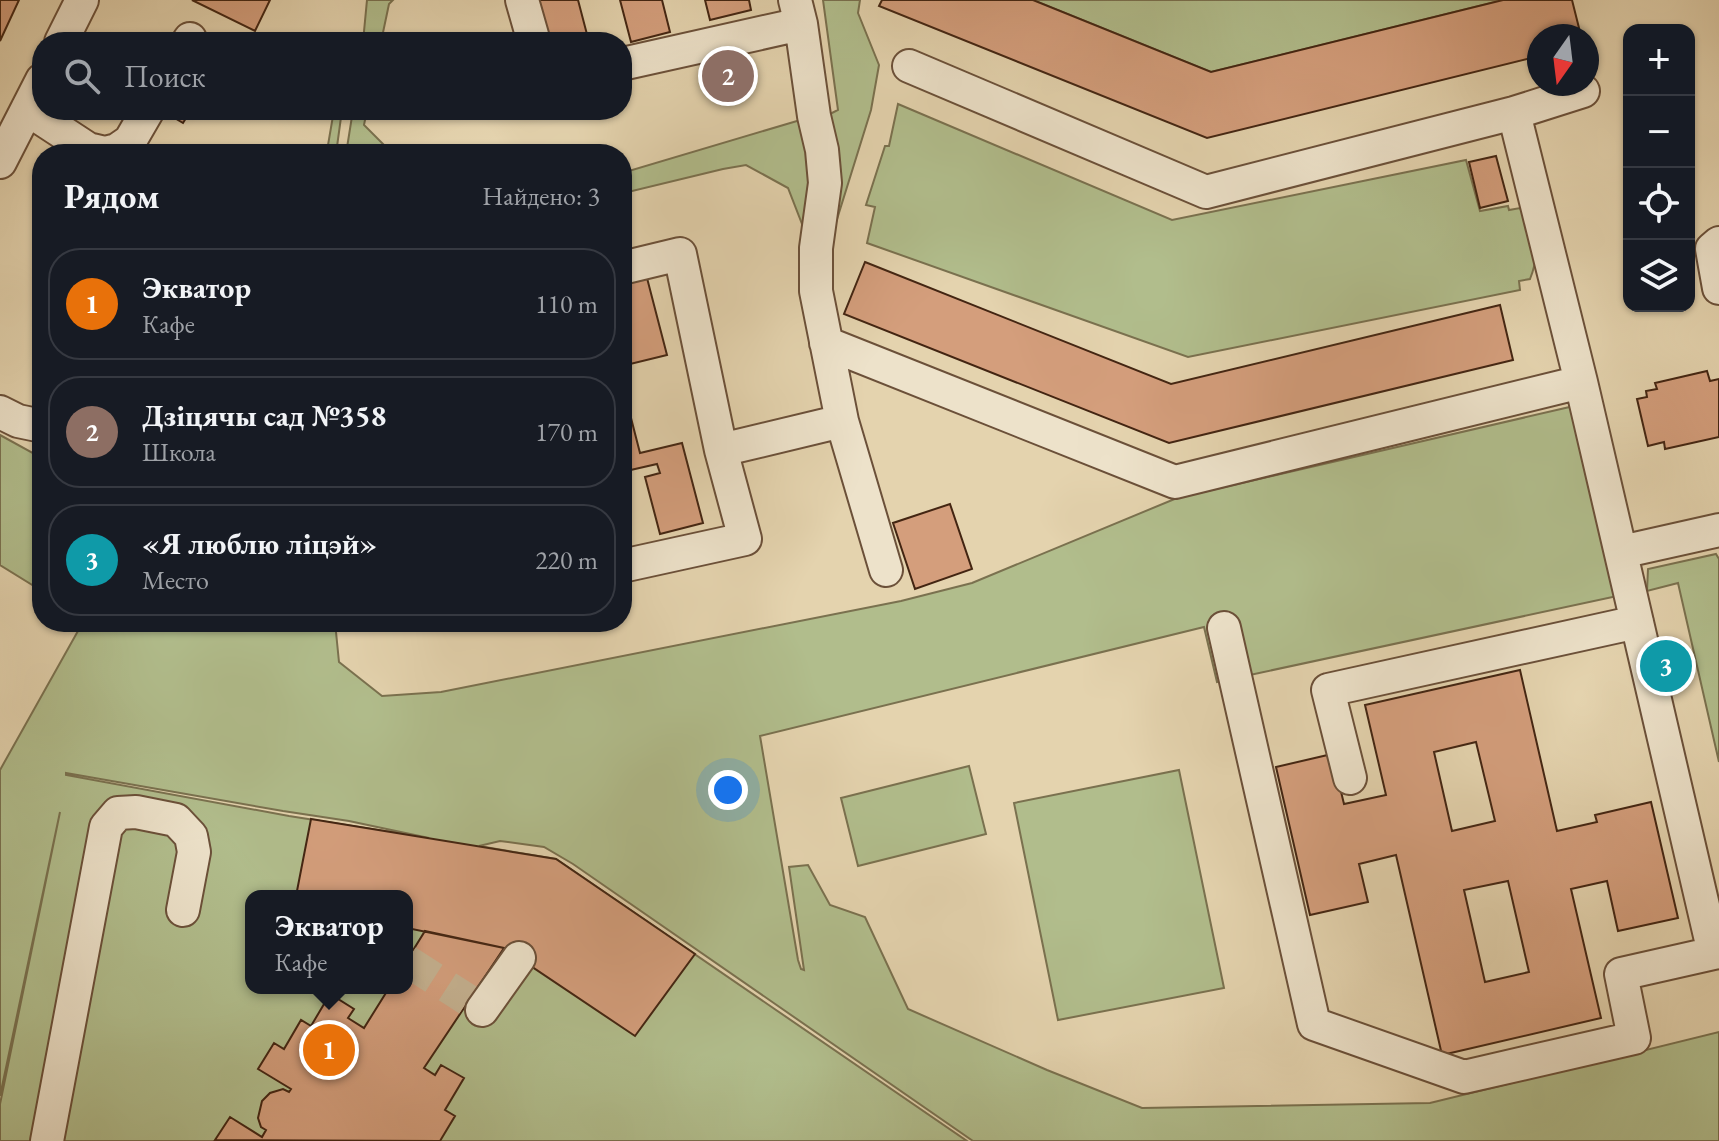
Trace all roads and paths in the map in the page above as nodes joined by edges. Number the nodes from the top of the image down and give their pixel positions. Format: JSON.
{"nodes":[{"id":1,"x":82,"y":0,"type":"edge"},
{"id":2,"x":522,"y":0,"type":"edge"},
{"id":3,"x":798,"y":12,"type":"edge"},
{"id":4,"x":66,"y":32,"type":"edge"},
{"id":5,"x":531,"y":32,"type":"edge"},
{"id":6,"x":632,"y":61,"type":"edge"},
{"id":7,"x":909,"y":66,"type":"dead end"},
{"id":8,"x":1567,"y":96,"type":"edge"},
{"id":9,"x":32,"y":99,"type":"edge"},
{"id":10,"x":27,"y":109,"type":"junction"},
{"id":11,"x":32,"y":112,"type":"edge"},
{"id":12,"x":1514,"y":113,"type":"junction"},
{"id":13,"x":44,"y":120,"type":"edge"},
{"id":14,"x":142,"y":120,"type":"edge"},
{"id":15,"x":80,"y":144,"type":"edge"},
{"id":16,"x":126,"y":144,"type":"edge"},
{"id":17,"x":0,"y":162,"type":"edge"},
{"id":18,"x":1719,"y":243,"type":"edge"},
{"id":19,"x":632,"y":266,"type":"edge"},
{"id":20,"x":1719,"y":288,"type":"edge"},
{"id":21,"x":826,"y":343,"type":"junction"},
{"id":22,"x":1581,"y":382,"type":"junction"},
{"id":23,"x":0,"y":412,"type":"edge"},
{"id":24,"x":842,"y":421,"type":"junction"},
{"id":25,"x":32,"y":424,"type":"edge"},
{"id":26,"x":721,"y":450,"type":"junction"},
{"id":27,"x":1719,"y":530,"type":"edge"},
{"id":28,"x":1621,"y":552,"type":"junction"},
{"id":29,"x":632,"y":564,"type":"edge"},
{"id":30,"x":886,"y":570,"type":"dead end"},
{"id":31,"x":1637,"y":622,"type":"junction"},
{"id":32,"x":1224,"y":628,"type":"dead end"},
{"id":33,"x":1350,"y":778,"type":"dead end"},
{"id":34,"x":183,"y":910,"type":"dead end"},
{"id":35,"x":519,"y":958,"type":"dead end"},
{"id":36,"x":482,"y":1010,"type":"dead end"},
{"id":37,"x":47,"y":1141,"type":"edge"}],
"edges":[{"from":1,"to":4,"type":"lane"},
{"from":2,"to":5,"type":"lane"},
{"from":3,"to":6,"type":"lane"},
{"from":3,"to":21,"type":"lane"},
{"from":7,"to":12,"type":"lane"},
{"from":8,"to":12,"type":"lane"},
{"from":9,"to":10,"type":"lane"},
{"from":10,"to":11,"type":"lane"},
{"from":10,"to":17,"type":"lane"},
{"from":12,"to":22,"type":"lane"},
{"from":13,"to":15,"type":"lane"},
{"from":14,"to":16,"type":"lane"},
{"from":18,"to":20,"type":"lane"},
{"from":19,"to":26,"type":"lane"},
{"from":21,"to":22,"type":"lane"},
{"from":21,"to":24,"type":"lane"},
{"from":22,"to":28,"type":"lane"},
{"from":23,"to":25,"type":"lane"},
{"from":24,"to":26,"type":"lane"},
{"from":24,"to":30,"type":"lane"},
{"from":26,"to":29,"type":"lane"},
{"from":27,"to":28,"type":"lane"},
{"from":28,"to":31,"type":"lane"},
{"from":31,"to":32,"type":"lane"},
{"from":31,"to":33,"type":"lane"},
{"from":34,"to":37,"type":"lane"},
{"from":35,"to":36,"type":"lane"}]}
